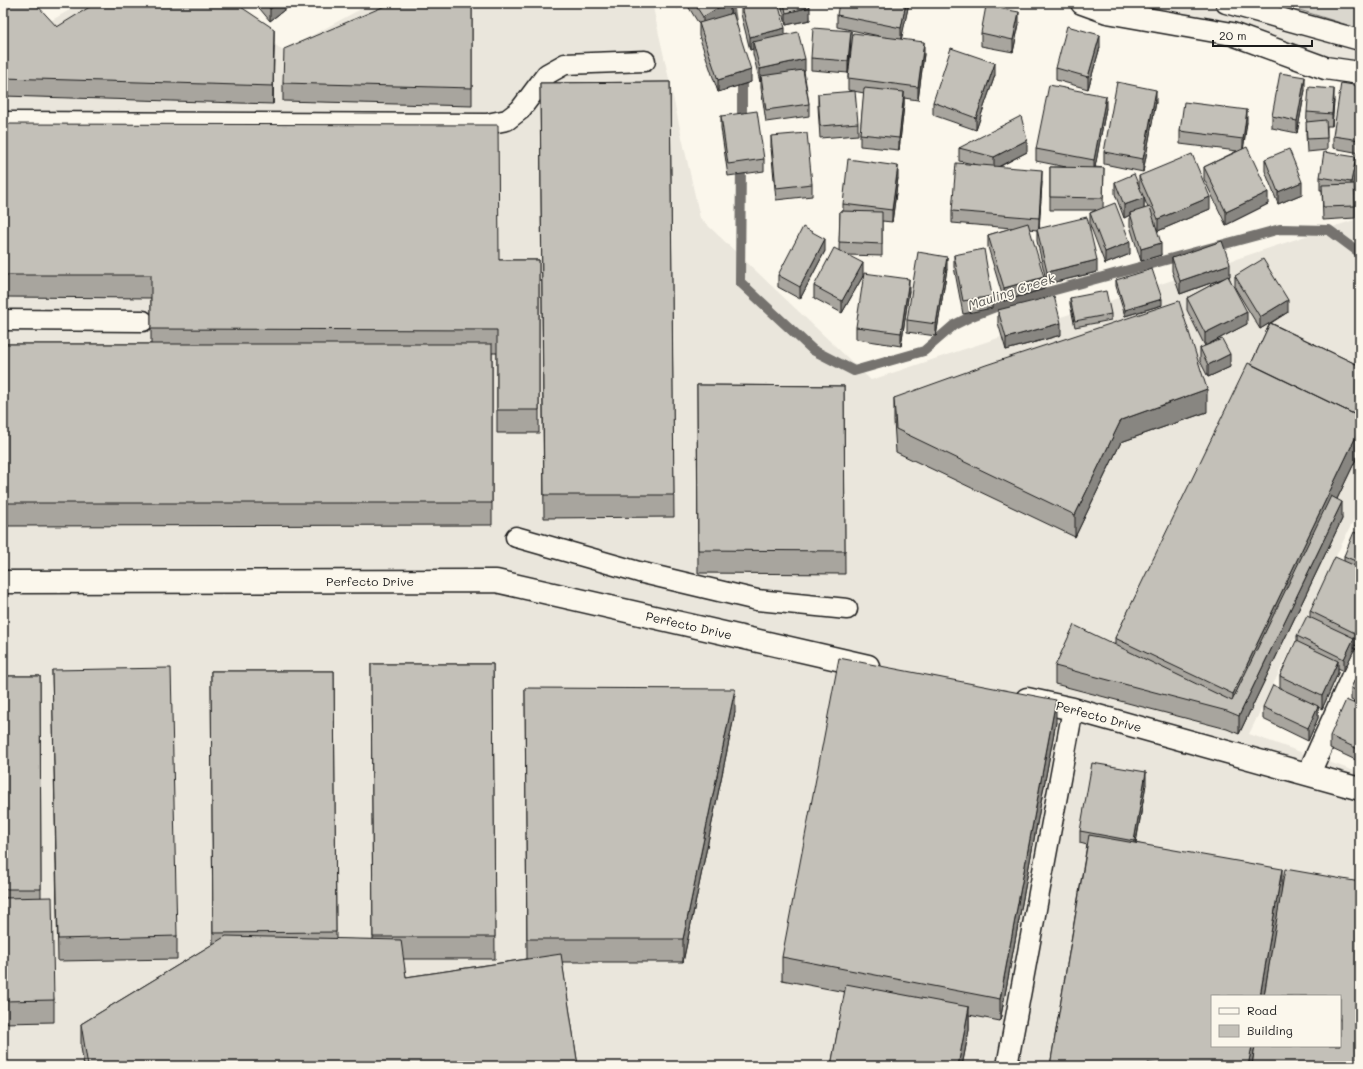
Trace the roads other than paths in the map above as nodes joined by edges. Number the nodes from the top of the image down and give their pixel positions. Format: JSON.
{"nodes":[{"id":1,"x":1082,"y":3,"type":"edge"},
{"id":2,"x":1226,"y":3,"type":"edge"},
{"id":3,"x":1267,"y":8,"type":"edge"},
{"id":4,"x":1360,"y":40,"type":"edge"},
{"id":5,"x":645,"y":61,"type":"dead end"},
{"id":6,"x":1360,"y":73,"type":"edge"},
{"id":7,"x":3,"y":122,"type":"edge"},
{"id":8,"x":3,"y":320,"type":"edge"},
{"id":9,"x":143,"y":321,"type":"dead end"},
{"id":10,"x":516,"y":537,"type":"dead end"},
{"id":11,"x":3,"y":582,"type":"edge"},
{"id":12,"x":847,"y":609,"type":"dead end"},
{"id":13,"x":1360,"y":660,"type":"edge"},
{"id":14,"x":884,"y":669,"type":"edge"},
{"id":15,"x":1005,"y":694,"type":"edge"},
{"id":16,"x":1073,"y":709,"type":"junction"},
{"id":17,"x":1309,"y":773,"type":"junction"},
{"id":18,"x":1360,"y":789,"type":"edge"},
{"id":19,"x":1007,"y":1066,"type":"edge"}],
"edges":[{"from":1,"to":6,"type":"street"},
{"from":2,"to":3,"type":"lane"},
{"from":3,"to":4,"type":"lane"},
{"from":5,"to":7,"type":"lane"},
{"from":8,"to":9,"type":"lane"},
{"from":10,"to":12,"type":"lane"},
{"from":11,"to":14,"type":"street","name":"Perfecto Drive"},
{"from":13,"to":17,"type":"street"},
{"from":15,"to":16,"type":"street","name":"Perfecto Drive"},
{"from":16,"to":17,"type":"street","name":"Perfecto Drive"},
{"from":16,"to":19,"type":"lane"},
{"from":17,"to":18,"type":"street","name":"Perfecto Drive"}]}
